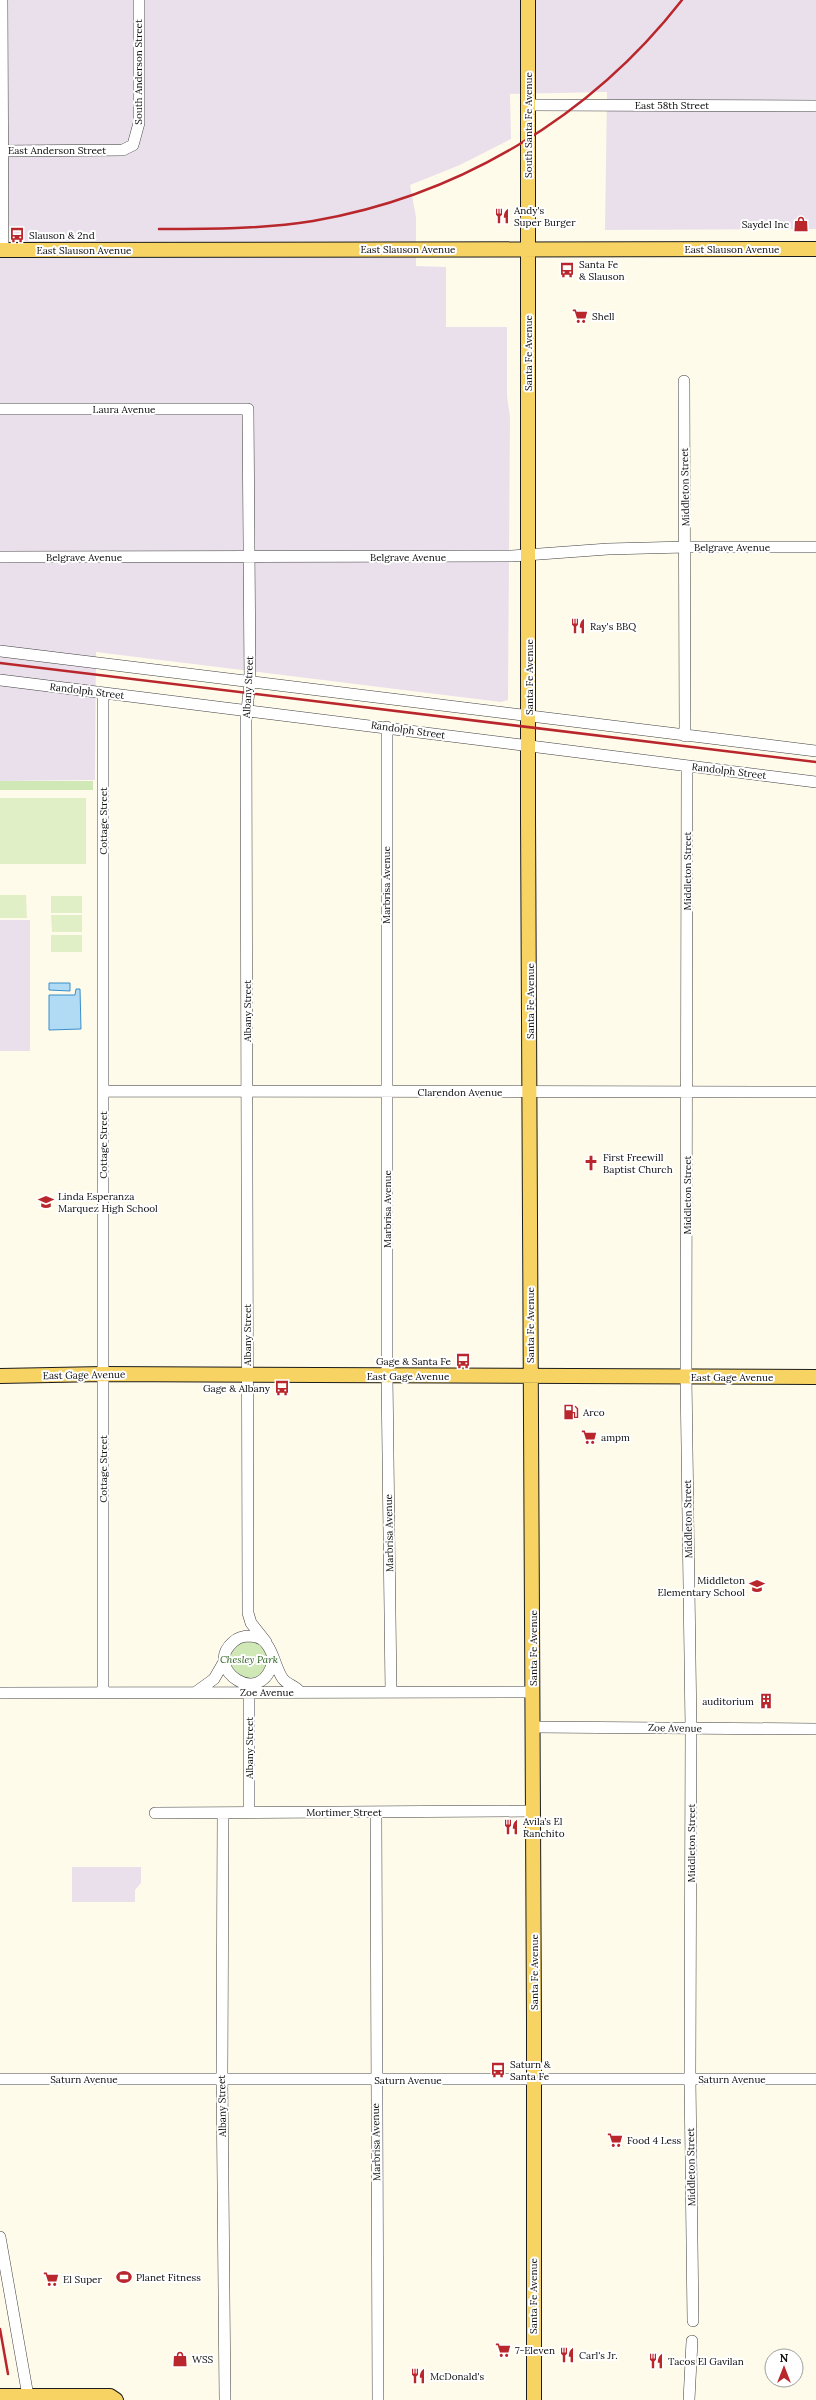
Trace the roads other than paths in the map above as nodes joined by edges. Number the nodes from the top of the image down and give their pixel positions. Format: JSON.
{"nodes":[{"id":1,"x":2,"y":0,"type":"edge"},
{"id":2,"x":139,"y":0,"type":"edge"},
{"id":3,"x":528,"y":0,"type":"edge"},
{"id":4,"x":528,"y":105,"type":"junction"},
{"id":5,"x":816,"y":106,"type":"edge"},
{"id":6,"x":3,"y":150,"type":"junction"},
{"id":7,"x":112,"y":150,"type":"joint"},
{"id":8,"x":528,"y":249,"type":"junction"},
{"id":9,"x":816,"y":249,"type":"edge"},
{"id":10,"x":2,"y":250,"type":"edge"},
{"id":11,"x":684,"y":381,"type":"dead end"},
{"id":12,"x":248,"y":408,"type":"joint"},
{"id":13,"x":0,"y":409,"type":"edge"},
{"id":14,"x":686,"y":547,"type":"junction"},
{"id":15,"x":816,"y":547,"type":"edge"},
{"id":16,"x":528,"y":555,"type":"junction"},
{"id":17,"x":0,"y":557,"type":"edge"},
{"id":18,"x":250,"y":557,"type":"junction"},
{"id":19,"x":0,"y":651,"type":"edge"},
{"id":20,"x":0,"y":680,"type":"edge"},
{"id":21,"x":250,"y":681,"type":"junction"},
{"id":22,"x":103,"y":693,"type":"junction"},
{"id":23,"x":246,"y":710,"type":"junction"},
{"id":24,"x":529,"y":716,"type":"junction"},
{"id":25,"x":387,"y":727,"type":"junction"},
{"id":26,"x":685,"y":736,"type":"junction"},
{"id":27,"x":529,"y":747,"type":"junction"},
{"id":28,"x":816,"y":750,"type":"edge"},
{"id":29,"x":687,"y":766,"type":"junction"},
{"id":30,"x":816,"y":782,"type":"edge"},
{"id":31,"x":103,"y":1091,"type":"junction"},
{"id":32,"x":247,"y":1092,"type":"junction"},
{"id":33,"x":386,"y":1092,"type":"junction"},
{"id":34,"x":530,"y":1092,"type":"junction"},
{"id":35,"x":687,"y":1092,"type":"junction"},
{"id":36,"x":816,"y":1092,"type":"edge"},
{"id":37,"x":103,"y":1374,"type":"junction"},
{"id":38,"x":0,"y":1376,"type":"edge"},
{"id":39,"x":247,"y":1376,"type":"junction"},
{"id":40,"x":387,"y":1376,"type":"junction"},
{"id":41,"x":531,"y":1376,"type":"junction"},
{"id":42,"x":686,"y":1377,"type":"junction"},
{"id":43,"x":816,"y":1377,"type":"edge"},
{"id":44,"x":248,"y":1613,"type":"junction"},
{"id":45,"x":232,"y":1642,"type":"junction"},
{"id":46,"x":266,"y":1642,"type":"junction"},
{"id":47,"x":225,"y":1660,"type":"junction"},
{"id":48,"x":273,"y":1661,"type":"junction"},
{"id":49,"x":249,"y":1688,"type":"junction"},
{"id":50,"x":196,"y":1692,"type":"junction"},
{"id":51,"x":300,"y":1692,"type":"junction"},
{"id":52,"x":391,"y":1692,"type":"junction"},
{"id":53,"x":533,"y":1692,"type":"junction"},
{"id":54,"x":0,"y":1693,"type":"edge"},
{"id":55,"x":103,"y":1693,"type":"junction"},
{"id":56,"x":533,"y":1727,"type":"junction"},
{"id":57,"x":691,"y":1728,"type":"junction"},
{"id":58,"x":816,"y":1729,"type":"edge"},
{"id":59,"x":533,"y":1810,"type":"junction"},
{"id":60,"x":249,"y":1812,"type":"junction"},
{"id":61,"x":376,"y":1812,"type":"junction"},
{"id":62,"x":155,"y":1813,"type":"dead end"},
{"id":63,"x":222,"y":1813,"type":"junction"},
{"id":64,"x":533,"y":2078,"type":"junction"},
{"id":65,"x":0,"y":2079,"type":"edge"},
{"id":66,"x":222,"y":2079,"type":"junction"},
{"id":67,"x":690,"y":2079,"type":"junction"},
{"id":68,"x":816,"y":2079,"type":"edge"},
{"id":69,"x":376,"y":2080,"type":"junction"},
{"id":70,"x":0,"y":2238,"type":"edge"},
{"id":71,"x":693,"y":2321,"type":"dead end"},
{"id":72,"x":692,"y":2341,"type":"dead end"},
{"id":73,"x":0,"y":2396,"type":"edge"},
{"id":74,"x":28,"y":2396,"type":"junction"},
{"id":75,"x":116,"y":2400,"type":"edge"},
{"id":76,"x":225,"y":2400,"type":"edge"},
{"id":77,"x":378,"y":2400,"type":"edge"},
{"id":78,"x":534,"y":2400,"type":"edge"},
{"id":79,"x":689,"y":2400,"type":"edge"}],
"edges":[{"from":1,"to":6,"type":"street"},
{"from":2,"to":7,"type":"street","name":"South Anderson Street"},
{"from":3,"to":4,"type":"main road","name":"South Santa Fe Avenue"},
{"from":4,"to":5,"type":"street","name":"East 58th Street"},
{"from":4,"to":8,"type":"main road","name":"South Santa Fe Avenue"},
{"from":6,"to":7,"type":"street","name":"East Anderson Street"},
{"from":6,"to":10,"type":"street"},
{"from":8,"to":9,"type":"main road","name":"East Slauson Avenue"},
{"from":8,"to":10,"type":"main road","name":"East Slauson Avenue"},
{"from":8,"to":16,"type":"main road","name":"Santa Fe Avenue"},
{"from":11,"to":14,"type":"street","name":"Middleton Street"},
{"from":12,"to":13,"type":"street","name":"Laura Avenue"},
{"from":12,"to":18,"type":"street","name":"Albany Street"},
{"from":14,"to":15,"type":"street","name":"Belgrave Avenue"},
{"from":14,"to":16,"type":"street","name":"Belgrave Avenue"},
{"from":14,"to":26,"type":"street","name":"Middleton Street"},
{"from":16,"to":18,"type":"street","name":"Belgrave Avenue"},
{"from":16,"to":24,"type":"main road","name":"Santa Fe Avenue"},
{"from":17,"to":18,"type":"street","name":"Belgrave Avenue"},
{"from":18,"to":21,"type":"street","name":"Albany Street"},
{"from":19,"to":21,"type":"street"},
{"from":20,"to":22,"type":"street","name":"Randolph Street"},
{"from":21,"to":23,"type":"street","name":"Albany Street"},
{"from":21,"to":24,"type":"street"},
{"from":22,"to":23,"type":"street","name":"Randolph Street"},
{"from":22,"to":31,"type":"street","name":"Cottage Street"},
{"from":23,"to":25,"type":"street","name":"Randolph Street"},
{"from":23,"to":32,"type":"street","name":"Albany Street"},
{"from":24,"to":26,"type":"street"},
{"from":24,"to":27,"type":"main road","name":"Santa Fe Avenue"},
{"from":25,"to":27,"type":"street","name":"Randolph Street"},
{"from":25,"to":33,"type":"street","name":"Marbrisa Avenue"},
{"from":26,"to":28,"type":"street"},
{"from":27,"to":29,"type":"street","name":"Randolph Street"},
{"from":27,"to":34,"type":"main road","name":"Santa Fe Avenue"},
{"from":29,"to":30,"type":"street","name":"Randolph Street"},
{"from":29,"to":35,"type":"street","name":"Middleton Street"},
{"from":31,"to":32,"type":"street","name":"Clarendon Avenue"},
{"from":31,"to":37,"type":"street","name":"Cottage Street"},
{"from":32,"to":33,"type":"street","name":"Clarendon Avenue"},
{"from":32,"to":39,"type":"street","name":"Albany Street"},
{"from":33,"to":34,"type":"street","name":"Clarendon Avenue"},
{"from":33,"to":40,"type":"street","name":"Marbrisa Avenue"},
{"from":34,"to":35,"type":"street","name":"Clarendon Avenue"},
{"from":34,"to":41,"type":"main road","name":"Santa Fe Avenue"},
{"from":35,"to":36,"type":"street","name":"Clarendon Avenue"},
{"from":35,"to":42,"type":"street","name":"Middleton Street"},
{"from":37,"to":38,"type":"main road","name":"East Gage Avenue"},
{"from":37,"to":39,"type":"main road","name":"East Gage Avenue"},
{"from":37,"to":55,"type":"street","name":"Cottage Street"},
{"from":39,"to":40,"type":"main road","name":"East Gage Avenue"},
{"from":39,"to":44,"type":"street","name":"Albany Street"},
{"from":40,"to":41,"type":"main road","name":"East Gage Avenue"},
{"from":40,"to":52,"type":"street","name":"Marbrisa Avenue"},
{"from":41,"to":42,"type":"main road","name":"East Gage Avenue"},
{"from":41,"to":53,"type":"main road","name":"Santa Fe Avenue"},
{"from":42,"to":43,"type":"main road","name":"East Gage Avenue"},
{"from":42,"to":57,"type":"street","name":"Middleton Street"},
{"from":44,"to":45,"type":"street","name":"Albany Street"},
{"from":44,"to":46,"type":"street","name":"Albany Street"},
{"from":45,"to":46,"type":"street"},
{"from":45,"to":47,"type":"street","name":"Albany Street"},
{"from":46,"to":48,"type":"street","name":"Albany Street"},
{"from":47,"to":49,"type":"street"},
{"from":47,"to":50,"type":"street","name":"Albany Street"},
{"from":48,"to":49,"type":"street"},
{"from":48,"to":51,"type":"street","name":"Albany Street"},
{"from":49,"to":50,"type":"street","name":"Zoe Avenue"},
{"from":49,"to":51,"type":"street","name":"Zoe Avenue"},
{"from":49,"to":60,"type":"street","name":"Albany Street"},
{"from":50,"to":55,"type":"street","name":"Zoe Avenue"},
{"from":51,"to":52,"type":"street","name":"Zoe Avenue"},
{"from":52,"to":53,"type":"street","name":"Zoe Avenue"},
{"from":53,"to":56,"type":"main road","name":"Santa Fe Avenue"},
{"from":54,"to":55,"type":"street","name":"Zoe Avenue"},
{"from":56,"to":57,"type":"street","name":"Zoe Avenue"},
{"from":56,"to":59,"type":"main road","name":"Santa Fe Avenue"},
{"from":57,"to":58,"type":"street","name":"Zoe Avenue"},
{"from":57,"to":67,"type":"street","name":"Middleton Street"},
{"from":59,"to":61,"type":"street","name":"Mortimer Street"},
{"from":59,"to":64,"type":"main road","name":"Santa Fe Avenue"},
{"from":60,"to":61,"type":"street","name":"Mortimer Street"},
{"from":60,"to":63,"type":"street","name":"Mortimer Street"},
{"from":61,"to":69,"type":"street","name":"Marbrisa Avenue"},
{"from":62,"to":63,"type":"street","name":"Mortimer Street"},
{"from":63,"to":66,"type":"street","name":"Albany Street"},
{"from":64,"to":67,"type":"street","name":"Saturn Avenue"},
{"from":64,"to":69,"type":"street","name":"Saturn Avenue"},
{"from":64,"to":78,"type":"main road","name":"Santa Fe Avenue"},
{"from":65,"to":66,"type":"street","name":"Saturn Avenue"},
{"from":66,"to":69,"type":"street","name":"Saturn Avenue"},
{"from":66,"to":76,"type":"street","name":"Albany Street"},
{"from":67,"to":68,"type":"street","name":"Saturn Avenue"},
{"from":67,"to":71,"type":"street","name":"Middleton Street"},
{"from":69,"to":77,"type":"street","name":"Marbrisa Avenue"},
{"from":70,"to":74,"type":"street"},
{"from":72,"to":79,"type":"street"},
{"from":73,"to":74,"type":"main road"},
{"from":74,"to":75,"type":"main road"}]}
